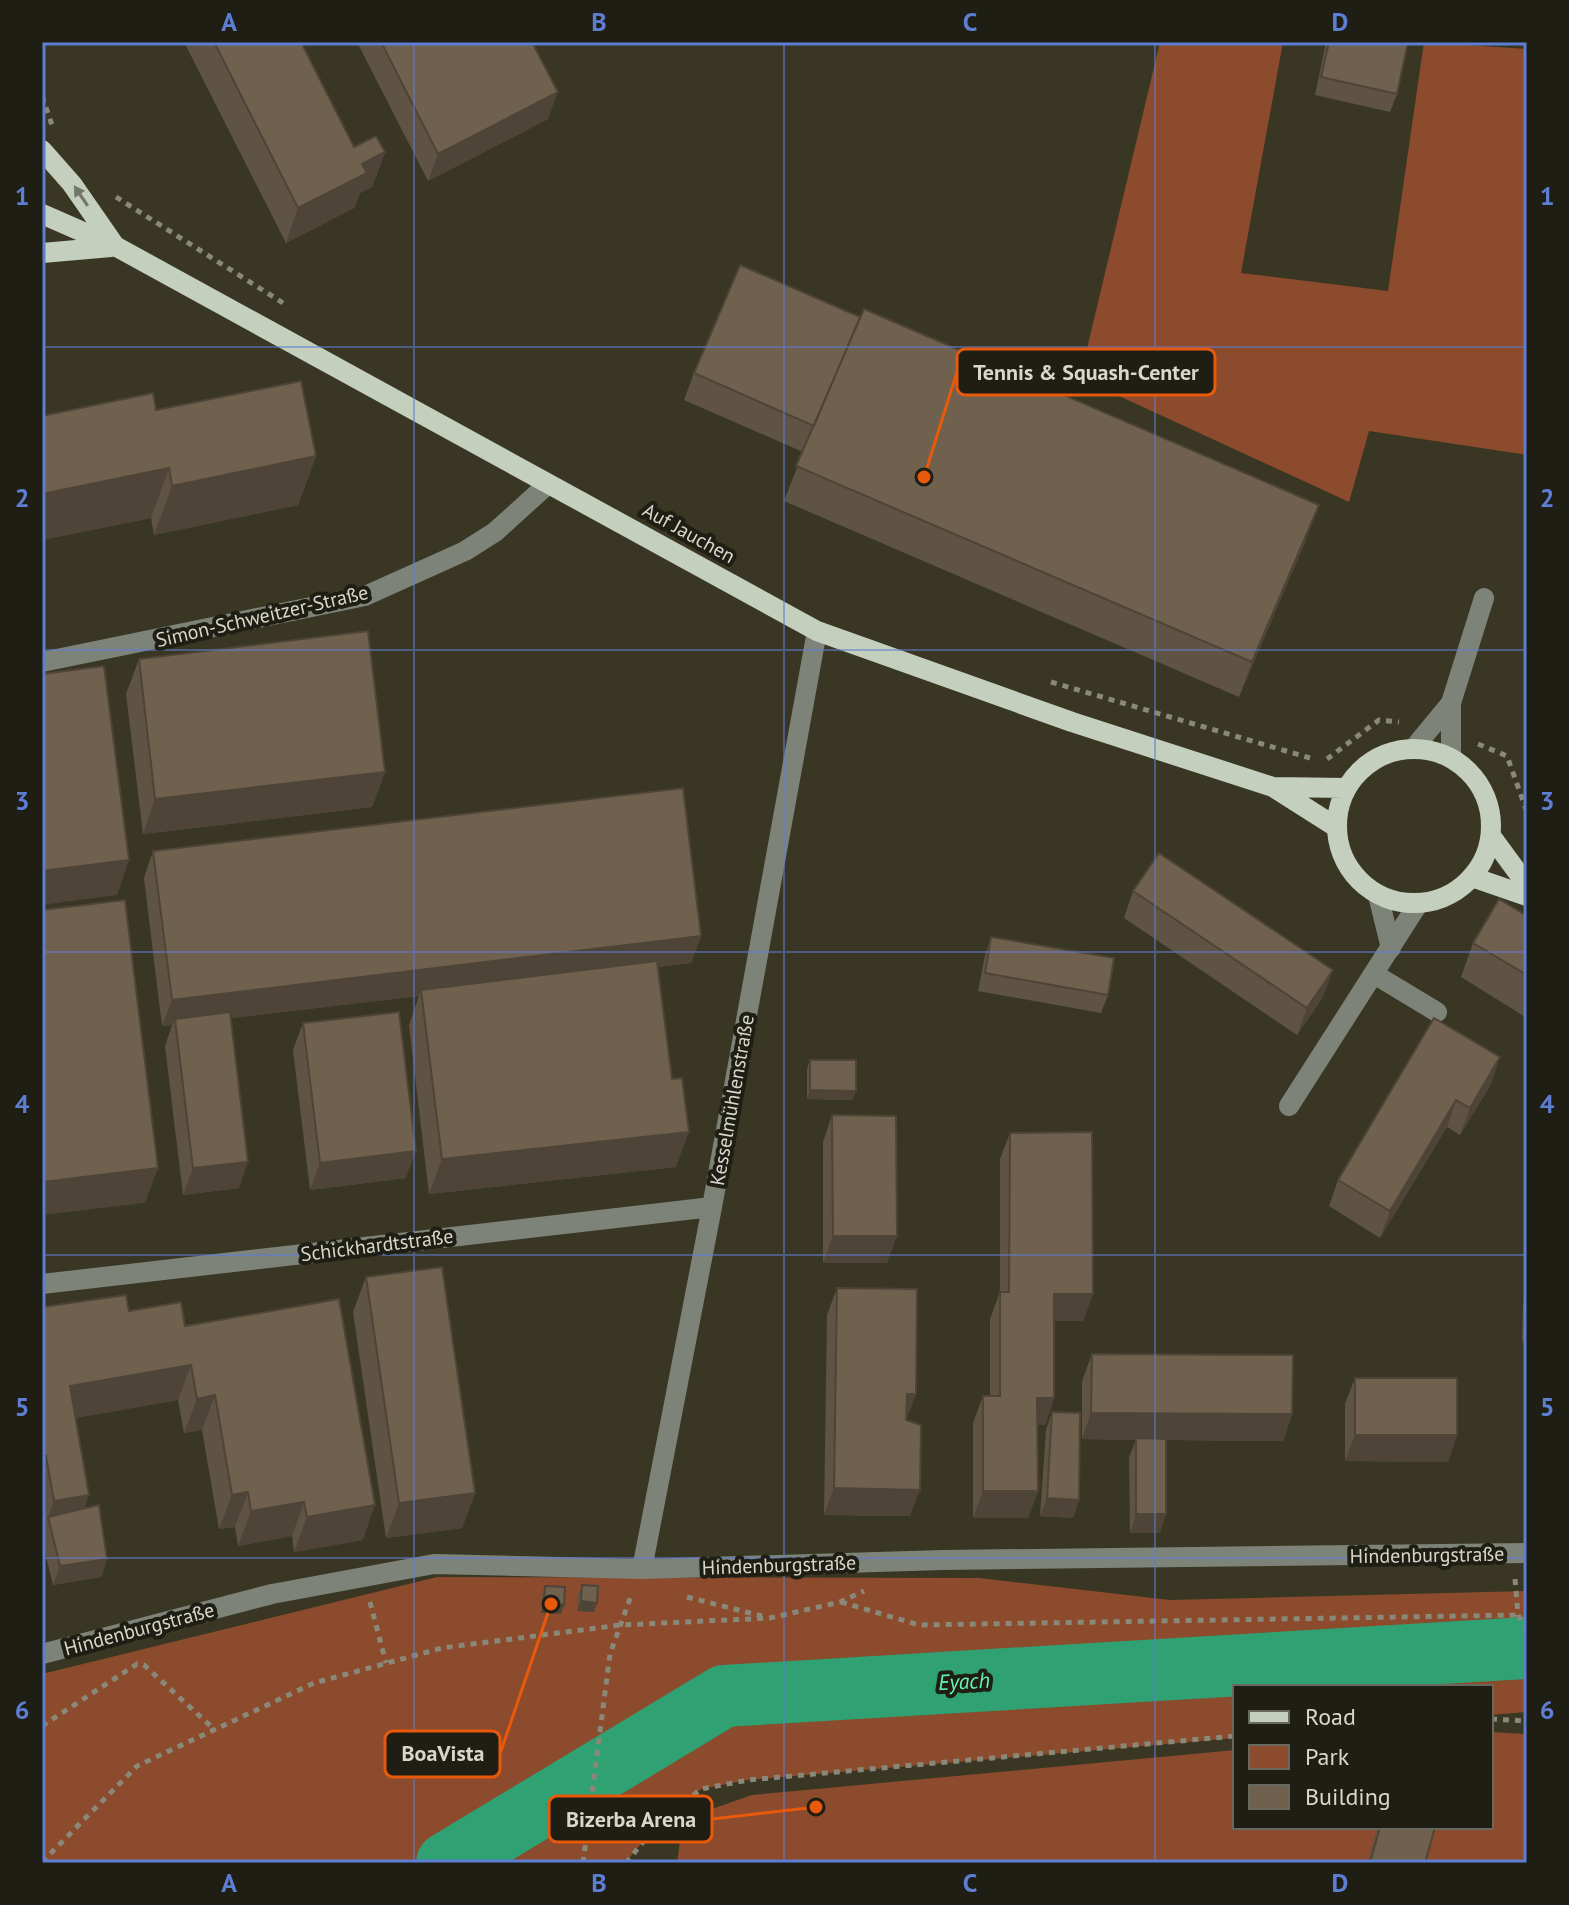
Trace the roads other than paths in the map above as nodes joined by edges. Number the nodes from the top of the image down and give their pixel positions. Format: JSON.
{"nodes":[{"id":1,"x":42,"y":150,"type":"edge"},
{"id":2,"x":42,"y":214,"type":"edge"},
{"id":3,"x":115,"y":246,"type":"junction"},
{"id":4,"x":42,"y":253,"type":"edge"},
{"id":5,"x":548,"y":484,"type":"junction"},
{"id":6,"x":1484,"y":598,"type":"dead end"},
{"id":7,"x":817,"y":631,"type":"junction"},
{"id":8,"x":42,"y":662,"type":"edge"},
{"id":9,"x":1451,"y":703,"type":"junction"},
{"id":10,"x":1413,"y":749,"type":"junction"},
{"id":11,"x":1451,"y":758,"type":"junction"},
{"id":12,"x":1273,"y":787,"type":"junction"},
{"id":13,"x":1346,"y":788,"type":"junction"},
{"id":14,"x":1336,"y":827,"type":"junction"},
{"id":15,"x":1491,"y":836,"type":"junction"},
{"id":16,"x":1472,"y":877,"type":"junction"},
{"id":17,"x":1527,"y":885,"type":"edge"},
{"id":18,"x":1378,"y":895,"type":"junction"},
{"id":19,"x":1527,"y":896,"type":"edge"},
{"id":20,"x":1418,"y":904,"type":"junction"},
{"id":21,"x":1391,"y":948,"type":"junction"},
{"id":22,"x":1374,"y":974,"type":"junction"},
{"id":23,"x":1437,"y":1012,"type":"dead end"},
{"id":24,"x":1289,"y":1106,"type":"dead end"},
{"id":25,"x":712,"y":1207,"type":"junction"},
{"id":26,"x":42,"y":1284,"type":"edge"},
{"id":27,"x":1522,"y":1553,"type":"edge"},
{"id":28,"x":642,"y":1569,"type":"junction"},
{"id":29,"x":42,"y":1654,"type":"edge"}],
"edges":[{"from":3,"to":1,"type":"main road","name":"Auf Jauchen","one_way":true},
{"from":2,"to":3,"type":"main road","name":"Auf Jauchen"},
{"from":3,"to":4,"type":"main road"},
{"from":3,"to":5,"type":"main road","name":"Auf Jauchen"},
{"from":5,"to":7,"type":"main road","name":"Auf Jauchen"},
{"from":5,"to":8,"type":"street","name":"Simon-Schweitzer-Straße"},
{"from":6,"to":9,"type":"street"},
{"from":7,"to":12,"type":"main road","name":"Auf Jauchen"},
{"from":7,"to":25,"type":"street","name":"Kesselmühlenstraße"},
{"from":9,"to":10,"type":"street"},
{"from":9,"to":11,"type":"street"},
{"from":10,"to":11,"type":"main road"},
{"from":10,"to":13,"type":"main road"},
{"from":11,"to":15,"type":"main road"},
{"from":12,"to":13,"type":"main road","name":"Auf Jauchen"},
{"from":12,"to":14,"type":"main road","name":"Auf Jauchen"},
{"from":13,"to":14,"type":"main road"},
{"from":14,"to":18,"type":"main road"},
{"from":15,"to":16,"type":"main road"},
{"from":15,"to":17,"type":"main road"},
{"from":16,"to":19,"type":"main road"},
{"from":16,"to":20,"type":"main road"},
{"from":18,"to":20,"type":"main road"},
{"from":18,"to":21,"type":"street"},
{"from":20,"to":21,"type":"street"},
{"from":21,"to":22,"type":"street"},
{"from":22,"to":23,"type":"street"},
{"from":22,"to":24,"type":"street"},
{"from":25,"to":26,"type":"street","name":"Schickhardtstraße"},
{"from":25,"to":28,"type":"street","name":"Kesselmühlenstraße"},
{"from":27,"to":28,"type":"street","name":"Hindenburgstraße"},
{"from":28,"to":29,"type":"street","name":"Hindenburgstraße"}]}
